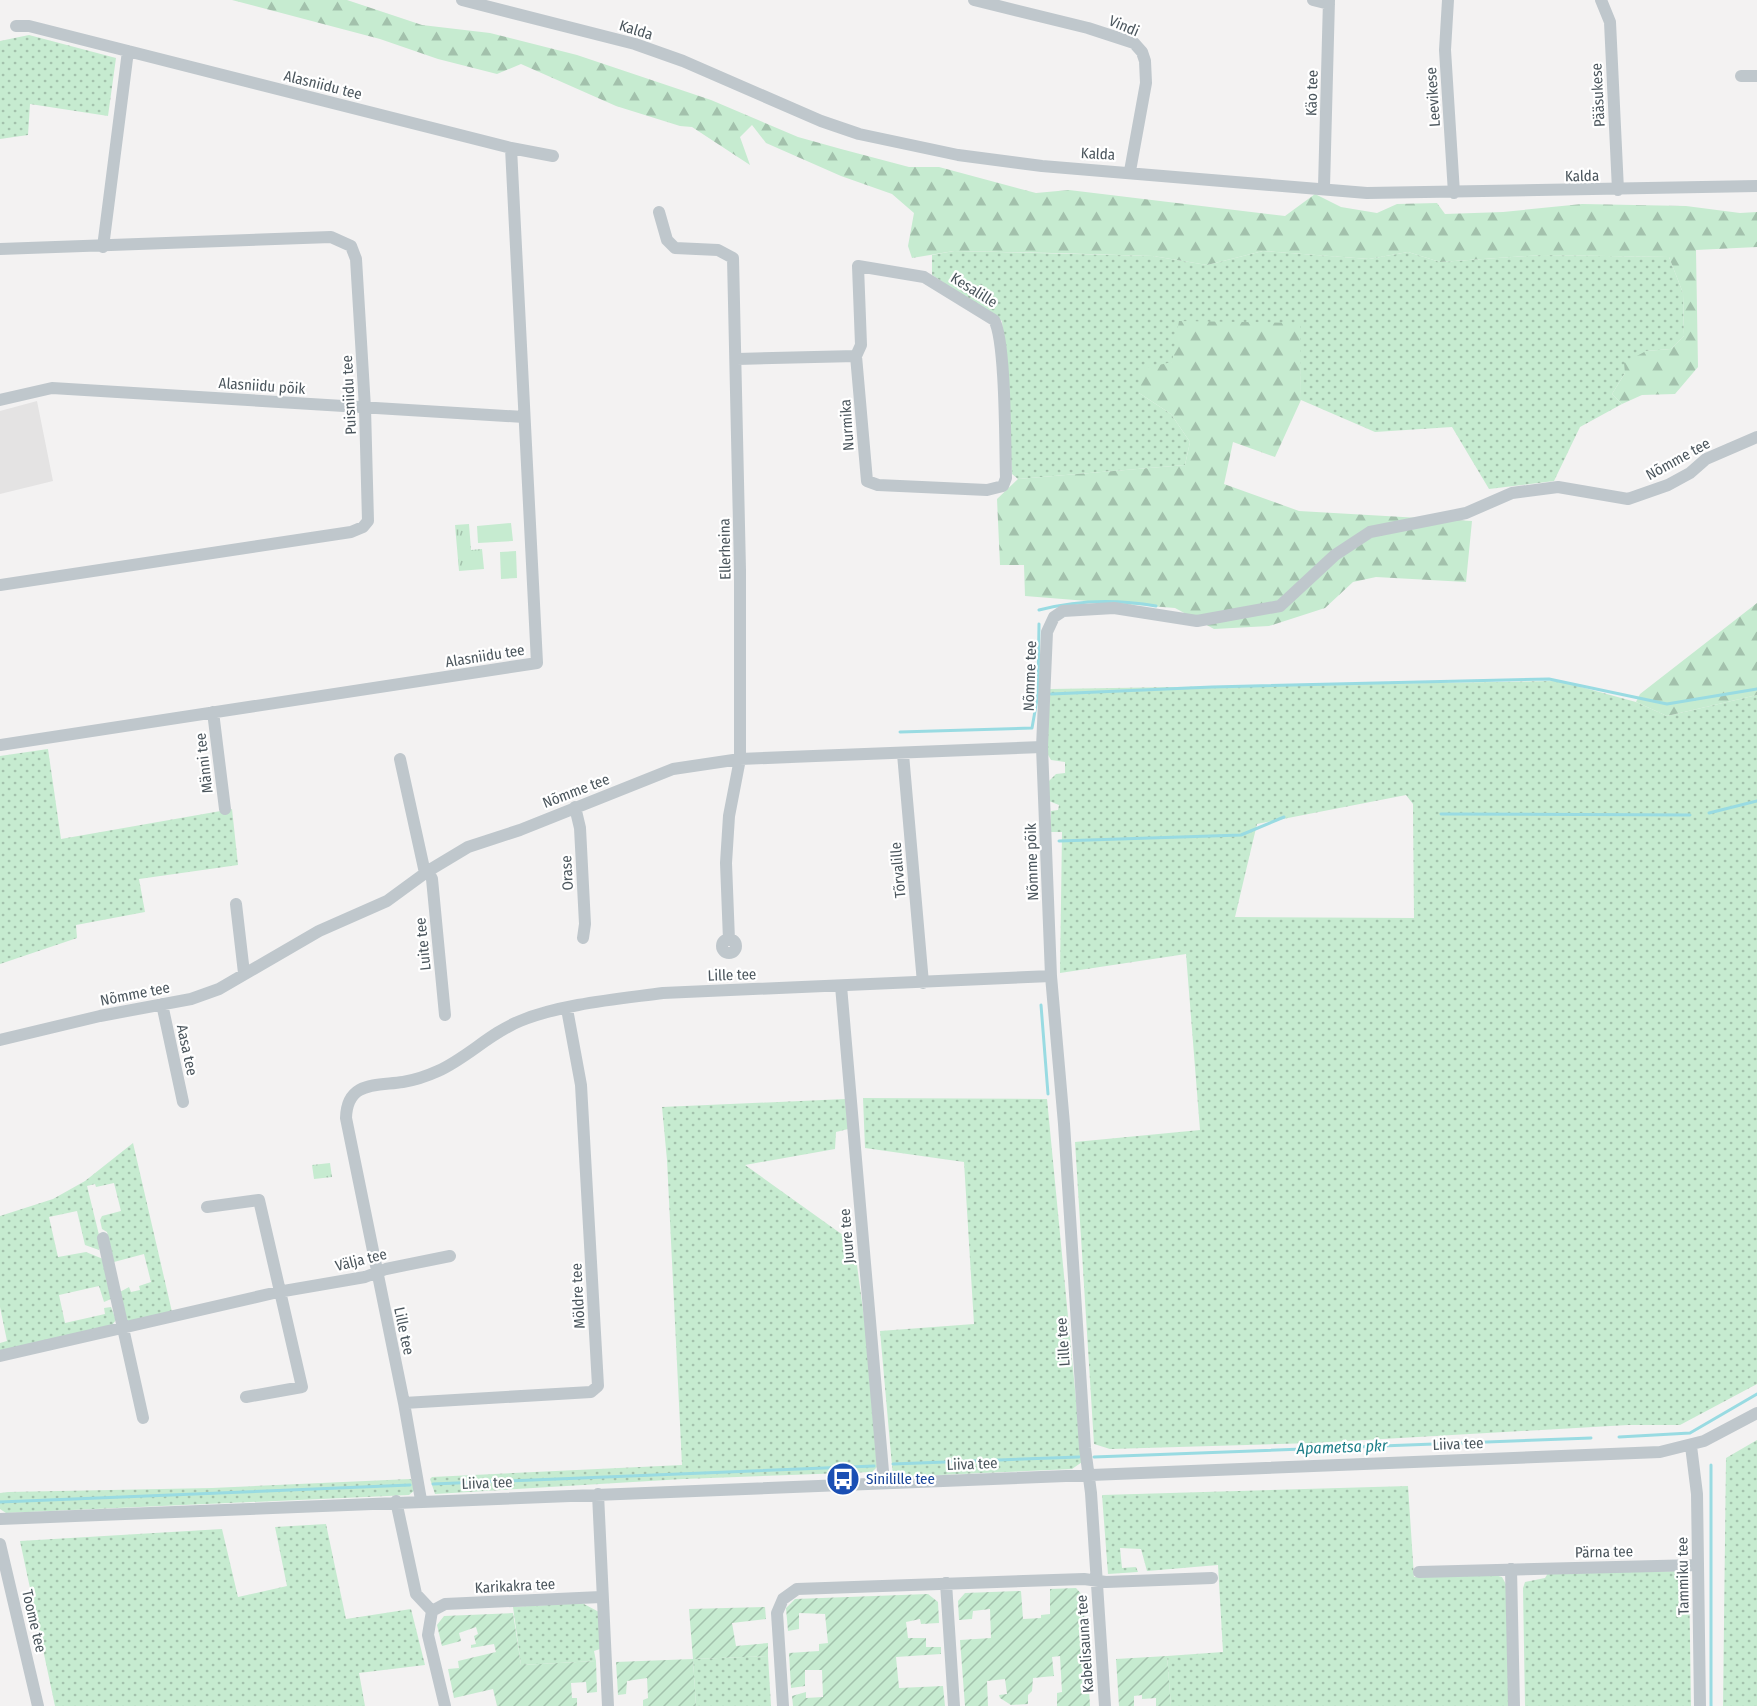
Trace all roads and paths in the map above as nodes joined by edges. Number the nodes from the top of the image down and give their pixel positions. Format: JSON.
{"nodes":[{"id":1,"x":462,"y":0,"type":"edge"},
{"id":2,"x":974,"y":0,"type":"edge"},
{"id":3,"x":1313,"y":0,"type":"edge"},
{"id":4,"x":1449,"y":0,"type":"edge"},
{"id":5,"x":1601,"y":0,"type":"edge"},
{"id":6,"x":1329,"y":2,"type":"edge"},
{"id":7,"x":16,"y":26,"type":"dead end"},
{"id":8,"x":128,"y":51,"type":"junction"},
{"id":9,"x":1741,"y":76,"type":"dead end"},
{"id":10,"x":1757,"y":76,"type":"edge"},
{"id":11,"x":511,"y":148,"type":"junction"},
{"id":12,"x":553,"y":156,"type":"dead end"},
{"id":13,"x":1130,"y":171,"type":"junction"},
{"id":14,"x":1757,"y":186,"type":"edge"},
{"id":15,"x":1324,"y":187,"type":"junction"},
{"id":16,"x":1618,"y":190,"type":"junction"},
{"id":17,"x":1454,"y":193,"type":"junction"},
{"id":18,"x":659,"y":212,"type":"dead end"},
{"id":19,"x":103,"y":247,"type":"junction"},
{"id":20,"x":0,"y":249,"type":"edge"},
{"id":21,"x":856,"y":356,"type":"junction"},
{"id":22,"x":736,"y":360,"type":"junction"},
{"id":23,"x":0,"y":400,"type":"edge"},
{"id":24,"x":365,"y":408,"type":"junction"},
{"id":25,"x":524,"y":417,"type":"junction"},
{"id":26,"x":1757,"y":436,"type":"edge"},
{"id":27,"x":996,"y":489,"type":"joint"},
{"id":28,"x":0,"y":585,"type":"edge"},
{"id":29,"x":213,"y":712,"type":"junction"},
{"id":30,"x":0,"y":745,"type":"edge"},
{"id":31,"x":1042,"y":747,"type":"junction"},
{"id":32,"x":903,"y":754,"type":"junction"},
{"id":33,"x":400,"y":759,"type":"dead end"},
{"id":34,"x":740,"y":759,"type":"junction"},
{"id":35,"x":575,"y":807,"type":"junction"},
{"id":36,"x":225,"y":809,"type":"dead end"},
{"id":37,"x":427,"y":872,"type":"junction"},
{"id":38,"x":236,"y":904,"type":"dead end"},
{"id":39,"x":583,"y":938,"type":"dead end"},
{"id":40,"x":729,"y":940,"type":"dead end"},
{"id":41,"x":244,"y":973,"type":"junction"},
{"id":42,"x":1051,"y":976,"type":"junction"},
{"id":43,"x":923,"y":983,"type":"junction"},
{"id":44,"x":841,"y":986,"type":"junction"},
{"id":45,"x":162,"y":1004,"type":"junction"},
{"id":46,"x":567,"y":1009,"type":"junction"},
{"id":47,"x":445,"y":1016,"type":"dead end"},
{"id":48,"x":0,"y":1040,"type":"edge"},
{"id":49,"x":183,"y":1102,"type":"dead end"},
{"id":50,"x":207,"y":1207,"type":"dead end"},
{"id":51,"x":103,"y":1238,"type":"dead end"},
{"id":52,"x":450,"y":1256,"type":"dead end"},
{"id":53,"x":377,"y":1273,"type":"junction"},
{"id":54,"x":278,"y":1292,"type":"junction"},
{"id":55,"x":121,"y":1326,"type":"junction"},
{"id":56,"x":0,"y":1356,"type":"edge"},
{"id":57,"x":246,"y":1397,"type":"dead end"},
{"id":58,"x":404,"y":1403,"type":"junction"},
{"id":59,"x":1757,"y":1413,"type":"edge"},
{"id":60,"x":143,"y":1418,"type":"dead end"},
{"id":61,"x":1691,"y":1446,"type":"junction"},
{"id":62,"x":1089,"y":1474,"type":"junction"},
{"id":63,"x":884,"y":1483,"type":"junction"},
{"id":64,"x":598,"y":1494,"type":"junction"},
{"id":65,"x":421,"y":1500,"type":"junction"},
{"id":66,"x":396,"y":1501,"type":"junction"},
{"id":67,"x":0,"y":1518,"type":"edge"},
{"id":68,"x":0,"y":1544,"type":"edge"},
{"id":69,"x":1698,"y":1565,"type":"junction"},
{"id":70,"x":1511,"y":1569,"type":"junction"},
{"id":71,"x":1419,"y":1572,"type":"dead end"},
{"id":72,"x":1212,"y":1578,"type":"dead end"},
{"id":73,"x":1096,"y":1580,"type":"junction"},
{"id":74,"x":946,"y":1583,"type":"junction"},
{"id":75,"x":601,"y":1597,"type":"junction"},
{"id":76,"x":432,"y":1611,"type":"junction"},
{"id":77,"x":38,"y":1706,"type":"edge"},
{"id":78,"x":445,"y":1706,"type":"edge"},
{"id":79,"x":608,"y":1706,"type":"edge"},
{"id":80,"x":783,"y":1706,"type":"edge"},
{"id":81,"x":954,"y":1706,"type":"edge"},
{"id":82,"x":1105,"y":1706,"type":"edge"},
{"id":83,"x":1514,"y":1706,"type":"edge"},
{"id":84,"x":1700,"y":1706,"type":"edge"}],
"edges":[{"from":1,"to":13,"type":"street","name":"Kalda"},
{"from":2,"to":13,"type":"street","name":"Vindi"},
{"from":3,"to":6,"type":"street"},
{"from":4,"to":17,"type":"street","name":"Leevikese"},
{"from":5,"to":16,"type":"street","name":"Pääsukese"},
{"from":6,"to":15,"type":"street","name":"Käo tee"},
{"from":7,"to":8,"type":"street","name":"Alasniidu tee"},
{"from":8,"to":11,"type":"street","name":"Alasniidu tee"},
{"from":8,"to":19,"type":"street"},
{"from":9,"to":10,"type":"street"},
{"from":11,"to":12,"type":"street","name":"Alasniidu tee"},
{"from":11,"to":25,"type":"street","name":"Alasniidu tee"},
{"from":13,"to":15,"type":"street","name":"Kalda"},
{"from":14,"to":16,"type":"street","name":"Kalda"},
{"from":15,"to":17,"type":"street","name":"Kalda"},
{"from":16,"to":17,"type":"street","name":"Kalda"},
{"from":18,"to":22,"type":"street","name":"Ellerheina"},
{"from":19,"to":20,"type":"street","name":"Puisniidu tee"},
{"from":19,"to":24,"type":"street","name":"Puisniidu tee"},
{"from":21,"to":22,"type":"street"},
{"from":21,"to":27,"type":"street","name":"Nurmika"},
{"from":21,"to":27,"type":"street","name":"Kesalille"},
{"from":22,"to":34,"type":"street","name":"Ellerheina"},
{"from":23,"to":24,"type":"street","name":"Alasniidu põik"},
{"from":24,"to":25,"type":"street","name":"Alasniidu põik"},
{"from":24,"to":28,"type":"street","name":"Puisniidu tee"},
{"from":25,"to":29,"type":"street","name":"Alasniidu tee"},
{"from":26,"to":31,"type":"street","name":"Nõmme tee"},
{"from":29,"to":30,"type":"street","name":"Alasniidu tee"},
{"from":29,"to":36,"type":"street","name":"Männi tee"},
{"from":31,"to":32,"type":"street","name":"Nõmme tee"},
{"from":31,"to":42,"type":"street","name":"Nõmme põik"},
{"from":32,"to":34,"type":"street","name":"Nõmme tee"},
{"from":32,"to":43,"type":"street","name":"Tõrvalille"},
{"from":33,"to":37,"type":"street"},
{"from":34,"to":35,"type":"street","name":"Nõmme tee"},
{"from":34,"to":40,"type":"street","name":"Ellerheina"},
{"from":35,"to":37,"type":"street","name":"Nõmme tee"},
{"from":35,"to":39,"type":"street","name":"Orase"},
{"from":37,"to":41,"type":"street","name":"Nõmme tee"},
{"from":37,"to":47,"type":"street","name":"Luite tee"},
{"from":38,"to":41,"type":"street"},
{"from":41,"to":45,"type":"street","name":"Nõmme tee"},
{"from":42,"to":43,"type":"street","name":"Lille tee"},
{"from":42,"to":62,"type":"street","name":"Lille tee"},
{"from":43,"to":44,"type":"street","name":"Lille tee"},
{"from":44,"to":46,"type":"street","name":"Lille tee"},
{"from":44,"to":63,"type":"street","name":"Juure tee"},
{"from":45,"to":48,"type":"street","name":"Nõmme tee"},
{"from":45,"to":49,"type":"street","name":"Aasa tee"},
{"from":46,"to":53,"type":"street","name":"Lille tee"},
{"from":46,"to":58,"type":"street","name":"Möldre tee"},
{"from":50,"to":54,"type":"street"},
{"from":51,"to":55,"type":"street"},
{"from":52,"to":53,"type":"street","name":"Välja tee"},
{"from":53,"to":54,"type":"street","name":"Välja tee"},
{"from":53,"to":58,"type":"street","name":"Lille tee"},
{"from":54,"to":55,"type":"street","name":"Välja tee"},
{"from":54,"to":57,"type":"street"},
{"from":55,"to":56,"type":"street","name":"Välja tee"},
{"from":55,"to":60,"type":"street"},
{"from":58,"to":65,"type":"street","name":"Lille tee"},
{"from":59,"to":61,"type":"street","name":"Liiva tee"},
{"from":61,"to":62,"type":"street","name":"Liiva tee"},
{"from":61,"to":69,"type":"street","name":"Tammiku tee"},
{"from":62,"to":63,"type":"street","name":"Liiva tee"},
{"from":62,"to":73,"type":"street","name":"Kabelisauna tee"},
{"from":63,"to":64,"type":"street","name":"Liiva tee"},
{"from":64,"to":65,"type":"street","name":"Liiva tee"},
{"from":64,"to":75,"type":"street"},
{"from":65,"to":66,"type":"street","name":"Liiva tee"},
{"from":66,"to":67,"type":"street","name":"Liiva tee"},
{"from":66,"to":76,"type":"street"},
{"from":68,"to":77,"type":"street","name":"Toome tee"},
{"from":69,"to":70,"type":"street","name":"Pärna tee"},
{"from":69,"to":84,"type":"street","name":"Tammiku tee"},
{"from":70,"to":71,"type":"street","name":"Pärna tee"},
{"from":70,"to":83,"type":"street"},
{"from":72,"to":73,"type":"street","name":"Kabelisauna tee"},
{"from":73,"to":74,"type":"street"},
{"from":73,"to":82,"type":"street","name":"Kabelisauna tee"},
{"from":74,"to":80,"type":"street"},
{"from":74,"to":81,"type":"street"},
{"from":75,"to":76,"type":"street","name":"Karikakra tee"},
{"from":75,"to":79,"type":"street"},
{"from":76,"to":78,"type":"street"}]}
